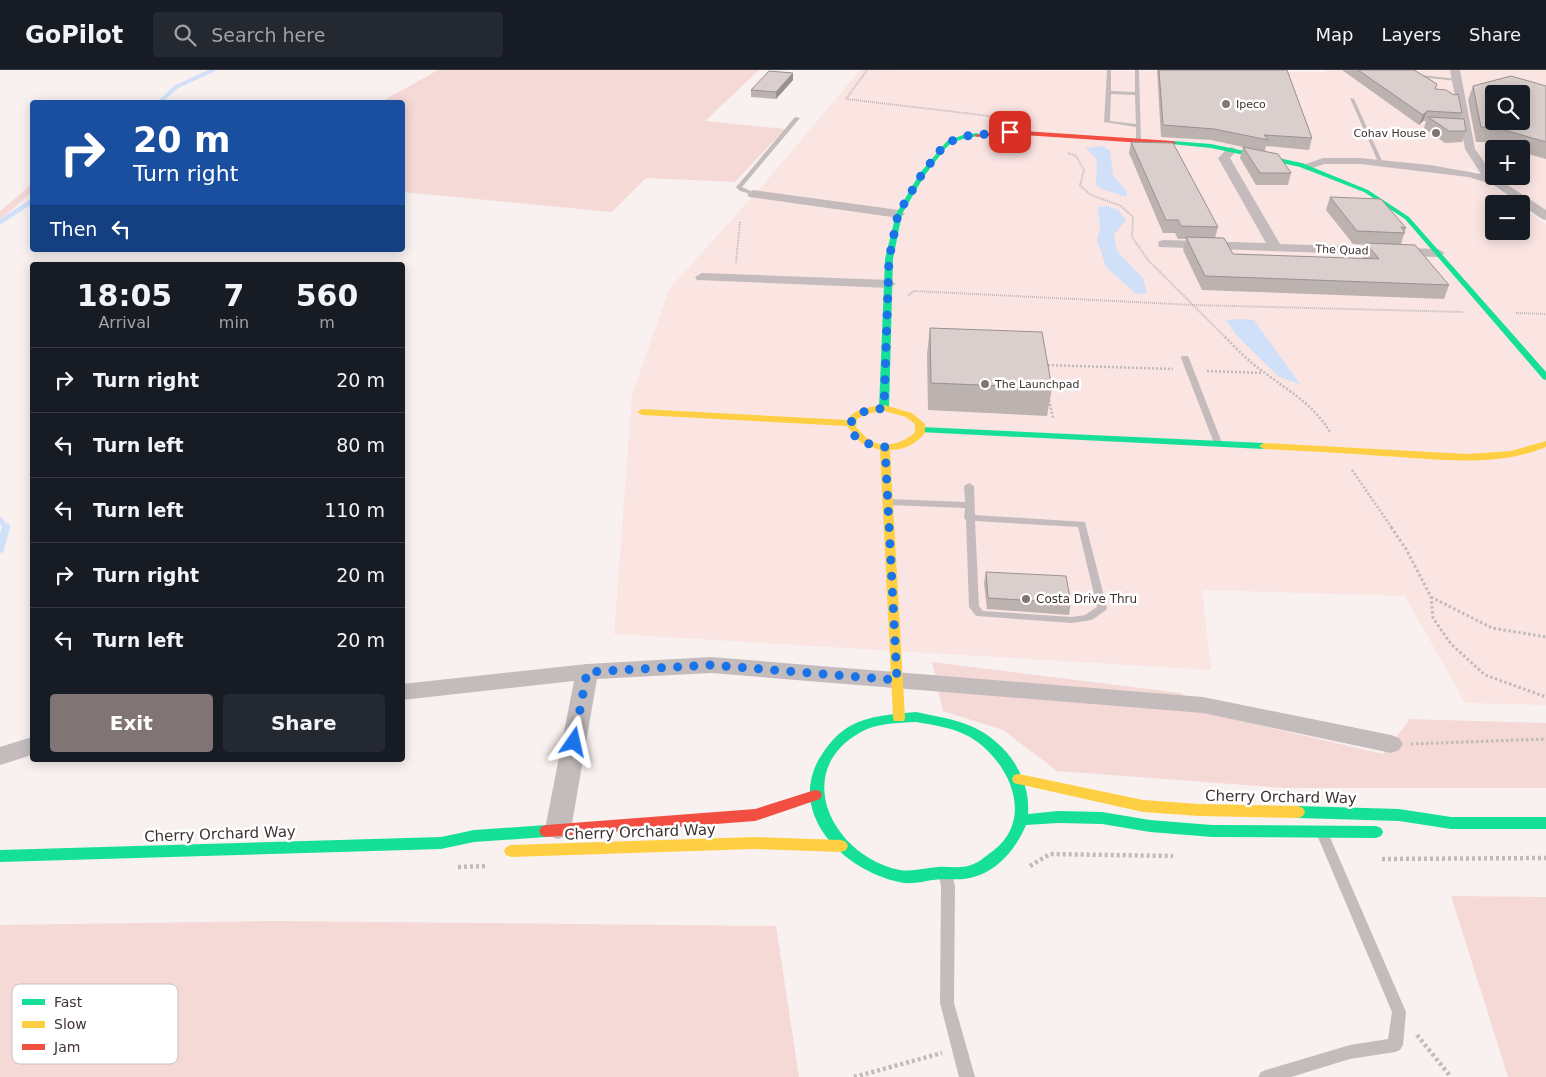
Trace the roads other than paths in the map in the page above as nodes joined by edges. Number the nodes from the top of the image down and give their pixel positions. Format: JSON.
{"nodes":[{"id":1,"x":1109,"y":70,"type":"edge"},
{"id":2,"x":1137,"y":70,"type":"edge"},
{"id":3,"x":1405,"y":74,"type":"edge"},
{"id":4,"x":1456,"y":75,"type":"edge"},
{"id":5,"x":1108,"y":92,"type":"junction"},
{"id":6,"x":1138,"y":94,"type":"junction"},
{"id":7,"x":1352,"y":99,"type":"dead end"},
{"id":8,"x":797,"y":118,"type":"dead end"},
{"id":9,"x":1138,"y":126,"type":"junction"},
{"id":10,"x":1139,"y":140,"type":"junction"},
{"id":11,"x":1232,"y":150,"type":"junction"},
{"id":12,"x":1381,"y":162,"type":"junction"},
{"id":13,"x":1307,"y":167,"type":"junction"},
{"id":14,"x":1485,"y":172,"type":"edge"},
{"id":15,"x":1485,"y":179,"type":"edge"},
{"id":16,"x":1501,"y":185,"type":"edge"},
{"id":17,"x":753,"y":194,"type":"joint"},
{"id":18,"x":898,"y":214,"type":"junction"},
{"id":19,"x":1546,"y":216,"type":"edge"},
{"id":20,"x":1164,"y":244,"type":"dead end"},
{"id":21,"x":1275,"y":247,"type":"junction"},
{"id":22,"x":1438,"y":253,"type":"junction"},
{"id":23,"x":702,"y":277,"type":"dead end"},
{"id":24,"x":888,"y":284,"type":"junction"},
{"id":25,"x":1185,"y":358,"type":"dead end"},
{"id":26,"x":1546,"y":378,"type":"edge"},
{"id":27,"x":884,"y":408,"type":"junction"},
{"id":28,"x":642,"y":412,"type":"dead end"},
{"id":29,"x":850,"y":423,"type":"junction"},
{"id":30,"x":922,"y":430,"type":"junction"},
{"id":31,"x":1218,"y":443,"type":"junction"},
{"id":32,"x":1546,"y":444,"type":"edge"},
{"id":33,"x":885,"y":447,"type":"junction"},
{"id":34,"x":969,"y":486,"type":"dead end"},
{"id":35,"x":887,"y":502,"type":"junction"},
{"id":36,"x":968,"y":505,"type":"junction"},
{"id":37,"x":969,"y":518,"type":"junction"},
{"id":38,"x":587,"y":672,"type":"junction"},
{"id":39,"x":897,"y":680,"type":"junction"},
{"id":40,"x":405,"y":692,"type":"edge"},
{"id":41,"x":899,"y":718,"type":"junction"},
{"id":42,"x":1391,"y":744,"type":"road end"},
{"id":43,"x":30,"y":747,"type":"edge"},
{"id":44,"x":0,"y":756,"type":"edge"},
{"id":45,"x":1018,"y":779,"type":"junction"},
{"id":46,"x":815,"y":795,"type":"junction"},
{"id":47,"x":1021,"y":820,"type":"junction"},
{"id":48,"x":1451,"y":823,"type":"junction"},
{"id":49,"x":1546,"y":823,"type":"edge"},
{"id":50,"x":558,"y":830,"type":"junction"},
{"id":51,"x":1417,"y":830,"type":"dead end"},
{"id":52,"x":1388,"y":832,"type":"dead end"},
{"id":53,"x":1322,"y":833,"type":"junction"},
{"id":54,"x":441,"y":843,"type":"junction"},
{"id":55,"x":841,"y":846,"type":"junction"},
{"id":56,"x":462,"y":850,"type":"dead end"},
{"id":57,"x":498,"y":851,"type":"dead end"},
{"id":58,"x":0,"y":856,"type":"edge"},
{"id":59,"x":946,"y":873,"type":"junction"},
{"id":60,"x":967,"y":1077,"type":"edge"},
{"id":61,"x":1266,"y":1077,"type":"edge"}],
"edges":[{"from":1,"to":5,"type":"lane"},
{"from":2,"to":6,"type":"lane"},
{"from":3,"to":4,"type":"lane"},
{"from":4,"to":14,"type":"street"},
{"from":5,"to":6,"type":"lane"},
{"from":5,"to":9,"type":"lane"},
{"from":6,"to":9,"type":"lane"},
{"from":7,"to":12,"type":"lane"},
{"from":8,"to":17,"type":"lane"},
{"from":9,"to":10,"type":"lane"},
{"from":10,"to":11,"type":"street"},
{"from":10,"to":18,"type":"street"},
{"from":11,"to":13,"type":"street"},
{"from":11,"to":21,"type":"street"},
{"from":12,"to":13,"type":"street"},
{"from":12,"to":15,"type":"street"},
{"from":13,"to":22,"type":"street"},
{"from":16,"to":19,"type":"street"},
{"from":17,"to":18,"type":"street"},
{"from":18,"to":24,"type":"street"},
{"from":20,"to":21,"type":"street","name":"The Quad"},
{"from":21,"to":22,"type":"street","name":"The Quad"},
{"from":22,"to":26,"type":"street"},
{"from":23,"to":24,"type":"street"},
{"from":24,"to":27,"type":"street"},
{"from":25,"to":31,"type":"lane"},
{"from":27,"to":29,"type":"street"},
{"from":27,"to":30,"type":"street"},
{"from":28,"to":29,"type":"street"},
{"from":29,"to":33,"type":"street"},
{"from":30,"to":31,"type":"street"},
{"from":30,"to":33,"type":"street"},
{"from":31,"to":32,"type":"street"},
{"from":33,"to":35,"type":"street"},
{"from":34,"to":36,"type":"lane"},
{"from":35,"to":36,"type":"lane"},
{"from":35,"to":39,"type":"street"},
{"from":36,"to":37,"type":"lane"},
{"from":37,"to":37,"type":"lane"},
{"from":38,"to":39,"type":"street"},
{"from":38,"to":40,"type":"street"},
{"from":38,"to":50,"type":"street"},
{"from":39,"to":41,"type":"street"},
{"from":39,"to":42,"type":"street"},
{"from":41,"to":45,"type":"street"},
{"from":41,"to":46,"type":"street"},
{"from":43,"to":44,"type":"street"},
{"from":45,"to":47,"type":"street"},
{"from":45,"to":48,"type":"street","name":"Cherry Orchard Way"},
{"from":46,"to":50,"type":"street","name":"Cherry Orchard Way"},
{"from":46,"to":55,"type":"street"},
{"from":47,"to":53,"type":"street"},
{"from":47,"to":59,"type":"street"},
{"from":48,"to":49,"type":"street","name":"Cherry Orchard Way"},
{"from":48,"to":51,"type":"street"},
{"from":50,"to":54,"type":"street","name":"Cherry Orchard Way"},
{"from":52,"to":53,"type":"street"},
{"from":53,"to":61,"type":"lane"},
{"from":54,"to":56,"type":"street","name":"Cherry Orchard Way"},
{"from":54,"to":58,"type":"street","name":"Cherry Orchard Way"},
{"from":55,"to":57,"type":"street","name":"Cherry Orchard Way"},
{"from":55,"to":59,"type":"street"},
{"from":59,"to":60,"type":"lane"}]}
